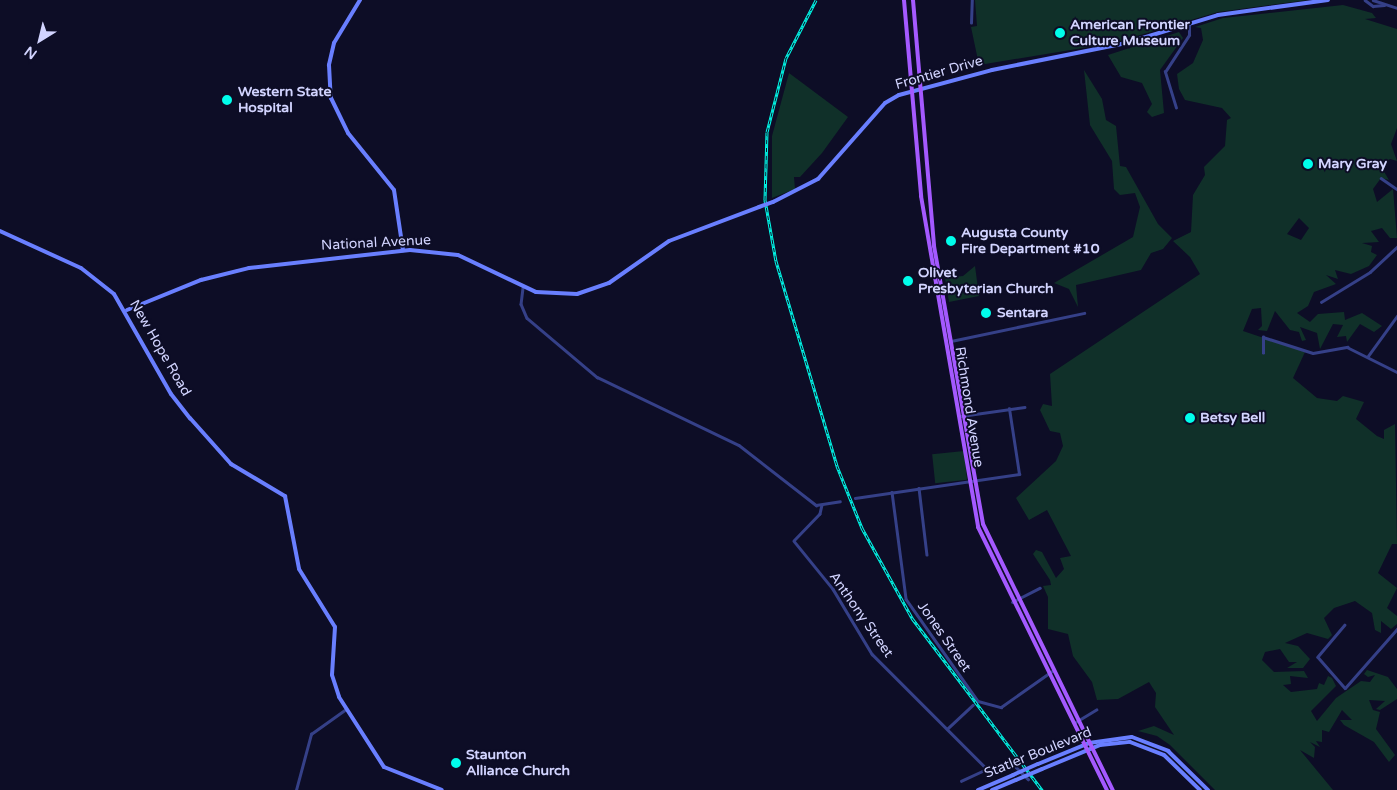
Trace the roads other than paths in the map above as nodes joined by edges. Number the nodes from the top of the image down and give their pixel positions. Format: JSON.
{"nodes":[{"id":1,"x":360,"y":0,"type":"edge"},
{"id":2,"x":904,"y":0,"type":"edge"},
{"id":3,"x":913,"y":0,"type":"edge"},
{"id":4,"x":972,"y":0,"type":"edge"},
{"id":5,"x":1328,"y":0,"type":"edge"},
{"id":6,"x":1365,"y":0,"type":"edge"},
{"id":7,"x":1373,"y":0,"type":"edge"},
{"id":8,"x":1385,"y":4,"type":"junction"},
{"id":9,"x":1397,"y":8,"type":"edge"},
{"id":10,"x":971,"y":23,"type":"dead end"},
{"id":11,"x":1188,"y":23,"type":"junction"},
{"id":12,"x":920,"y":89,"type":"junction"},
{"id":13,"x":911,"y":91,"type":"junction"},
{"id":14,"x":1176,"y":108,"type":"dead end"},
{"id":15,"x":1381,"y":178,"type":"dead end"},
{"id":16,"x":1397,"y":189,"type":"edge"},
{"id":17,"x":0,"y":231,"type":"edge"},
{"id":18,"x":1397,"y":247,"type":"edge"},
{"id":19,"x":404,"y":250,"type":"junction"},
{"id":20,"x":523,"y":288,"type":"junction"},
{"id":21,"x":1321,"y":302,"type":"dead end"},
{"id":22,"x":127,"y":310,"type":"junction"},
{"id":23,"x":1084,"y":313,"type":"dead end"},
{"id":24,"x":1397,"y":316,"type":"edge"},
{"id":25,"x":947,"y":340,"type":"junction"},
{"id":26,"x":953,"y":341,"type":"junction"},
{"id":27,"x":1263,"y":353,"type":"dead end"},
{"id":28,"x":1368,"y":356,"type":"junction"},
{"id":29,"x":1397,"y":372,"type":"edge"},
{"id":30,"x":1024,"y":407,"type":"dead end"},
{"id":31,"x":1009,"y":409,"type":"junction"},
{"id":32,"x":961,"y":416,"type":"junction"},
{"id":33,"x":967,"y":416,"type":"junction"},
{"id":34,"x":970,"y":482,"type":"junction"},
{"id":35,"x":976,"y":483,"type":"junction"},
{"id":36,"x":919,"y":488,"type":"junction"},
{"id":37,"x":892,"y":492,"type":"junction"},
{"id":38,"x":856,"y":498,"type":"dead end"},
{"id":39,"x":840,"y":501,"type":"dead end"},
{"id":40,"x":822,"y":505,"type":"junction"},
{"id":41,"x":927,"y":555,"type":"dead end"},
{"id":42,"x":1040,"y":588,"type":"dead end"},
{"id":43,"x":1017,"y":600,"type":"junction"},
{"id":44,"x":1012,"y":602,"type":"junction"},
{"id":45,"x":1345,"y":625,"type":"dead end"},
{"id":46,"x":1397,"y":628,"type":"edge"},
{"id":47,"x":1052,"y":671,"type":"junction"},
{"id":48,"x":1047,"y":674,"type":"junction"},
{"id":49,"x":973,"y":704,"type":"dead end"},
{"id":50,"x":346,"y":709,"type":"junction"},
{"id":51,"x":1096,"y":710,"type":"dead end"},
{"id":52,"x":1076,"y":722,"type":"junction"},
{"id":53,"x":947,"y":729,"type":"junction"},
{"id":54,"x":1084,"y":745,"type":"junction"},
{"id":55,"x":1090,"y":746,"type":"junction"},
{"id":56,"x":1086,"y":750,"type":"junction"},
{"id":57,"x":987,"y":769,"type":"junction"},
{"id":58,"x":1028,"y":779,"type":"dead end"},
{"id":59,"x":961,"y":781,"type":"dead end"},
{"id":60,"x":296,"y":790,"type":"edge"},
{"id":61,"x":442,"y":790,"type":"edge"},
{"id":62,"x":978,"y":790,"type":"edge"},
{"id":63,"x":992,"y":790,"type":"edge"},
{"id":64,"x":1107,"y":790,"type":"edge"},
{"id":65,"x":1113,"y":790,"type":"edge"},
{"id":66,"x":1200,"y":790,"type":"edge"},
{"id":67,"x":1208,"y":790,"type":"edge"}],
"edges":[{"from":1,"to":19,"type":"street"},
{"from":2,"to":13,"type":"main road","name":"Richmond Avenue"},
{"from":3,"to":12,"type":"main road","name":"Richmond Avenue"},
{"from":4,"to":10,"type":"street"},
{"from":5,"to":11,"type":"street","name":"Frontier Drive"},
{"from":6,"to":8,"type":"street"},
{"from":7,"to":8,"type":"street"},
{"from":8,"to":9,"type":"street"},
{"from":11,"to":12,"type":"street","name":"Frontier Drive"},
{"from":11,"to":14,"type":"street"},
{"from":12,"to":13,"type":"street","name":"Frontier Drive"},
{"from":12,"to":26,"type":"main road","name":"Richmond Avenue"},
{"from":13,"to":20,"type":"street","name":"Frontier Drive","bridge":true},
{"from":13,"to":25,"type":"main road","name":"Richmond Avenue"},
{"from":15,"to":16,"type":"street"},
{"from":17,"to":22,"type":"street","name":"New Hope Road"},
{"from":18,"to":21,"type":"street"},
{"from":19,"to":20,"type":"street","name":"National Avenue"},
{"from":19,"to":22,"type":"street","name":"National Avenue"},
{"from":20,"to":40,"type":"street"},
{"from":22,"to":50,"type":"street","name":"New Hope Road"},
{"from":23,"to":26,"type":"street"},
{"from":24,"to":28,"type":"street"},
{"from":25,"to":26,"type":"street"},
{"from":25,"to":32,"type":"main road","name":"Richmond Avenue"},
{"from":26,"to":33,"type":"main road","name":"Richmond Avenue"},
{"from":27,"to":28,"type":"street"},
{"from":28,"to":29,"type":"street"},
{"from":30,"to":31,"type":"street"},
{"from":31,"to":33,"type":"street"},
{"from":31,"to":35,"type":"street"},
{"from":32,"to":33,"type":"street"},
{"from":32,"to":34,"type":"main road","name":"Richmond Avenue"},
{"from":33,"to":35,"type":"main road","name":"Richmond Avenue"},
{"from":34,"to":35,"type":"street"},
{"from":34,"to":36,"type":"street"},
{"from":34,"to":44,"type":"main road","name":"Richmond Avenue"},
{"from":35,"to":43,"type":"main road","name":"Richmond Avenue"},
{"from":36,"to":37,"type":"street"},
{"from":36,"to":41,"type":"street"},
{"from":37,"to":38,"type":"street"},
{"from":37,"to":48,"type":"street","name":"Jones Street"},
{"from":39,"to":40,"type":"street"},
{"from":40,"to":53,"type":"street","name":"Anthony Street"},
{"from":42,"to":43,"type":"street"},
{"from":43,"to":44,"type":"street"},
{"from":43,"to":47,"type":"main road","name":"Richmond Avenue"},
{"from":44,"to":48,"type":"main road","name":"Richmond Avenue"},
{"from":45,"to":46,"type":"street"},
{"from":47,"to":48,"type":"street"},
{"from":47,"to":52,"type":"main road","name":"Richmond Avenue"},
{"from":48,"to":52,"type":"main road","name":"Richmond Avenue"},
{"from":49,"to":53,"type":"street"},
{"from":50,"to":60,"type":"street"},
{"from":50,"to":61,"type":"street","name":"New Hope Road"},
{"from":51,"to":52,"type":"street"},
{"from":52,"to":54,"type":"main road","name":"Richmond Avenue"},
{"from":52,"to":55,"type":"main road","name":"Richmond Avenue"},
{"from":53,"to":57,"type":"street","name":"Anthony Street"},
{"from":54,"to":55,"type":"street","name":"Statler Boulevard"},
{"from":54,"to":56,"type":"main road","name":"Richmond Avenue"},
{"from":54,"to":62,"type":"street","name":"Statler Boulevard","bridge":true},
{"from":55,"to":56,"type":"street","name":"Statler Boulevard"},
{"from":55,"to":65,"type":"main road","name":"Richmond Avenue"},
{"from":55,"to":66,"type":"street","name":"Statler Boulevard"},
{"from":55,"to":67,"type":"street","name":"Statler Boulevard"},
{"from":56,"to":63,"type":"street","name":"Statler Boulevard","bridge":true},
{"from":56,"to":64,"type":"main road","name":"Richmond Avenue"},
{"from":57,"to":58,"type":"street"},
{"from":57,"to":59,"type":"street"}]}
